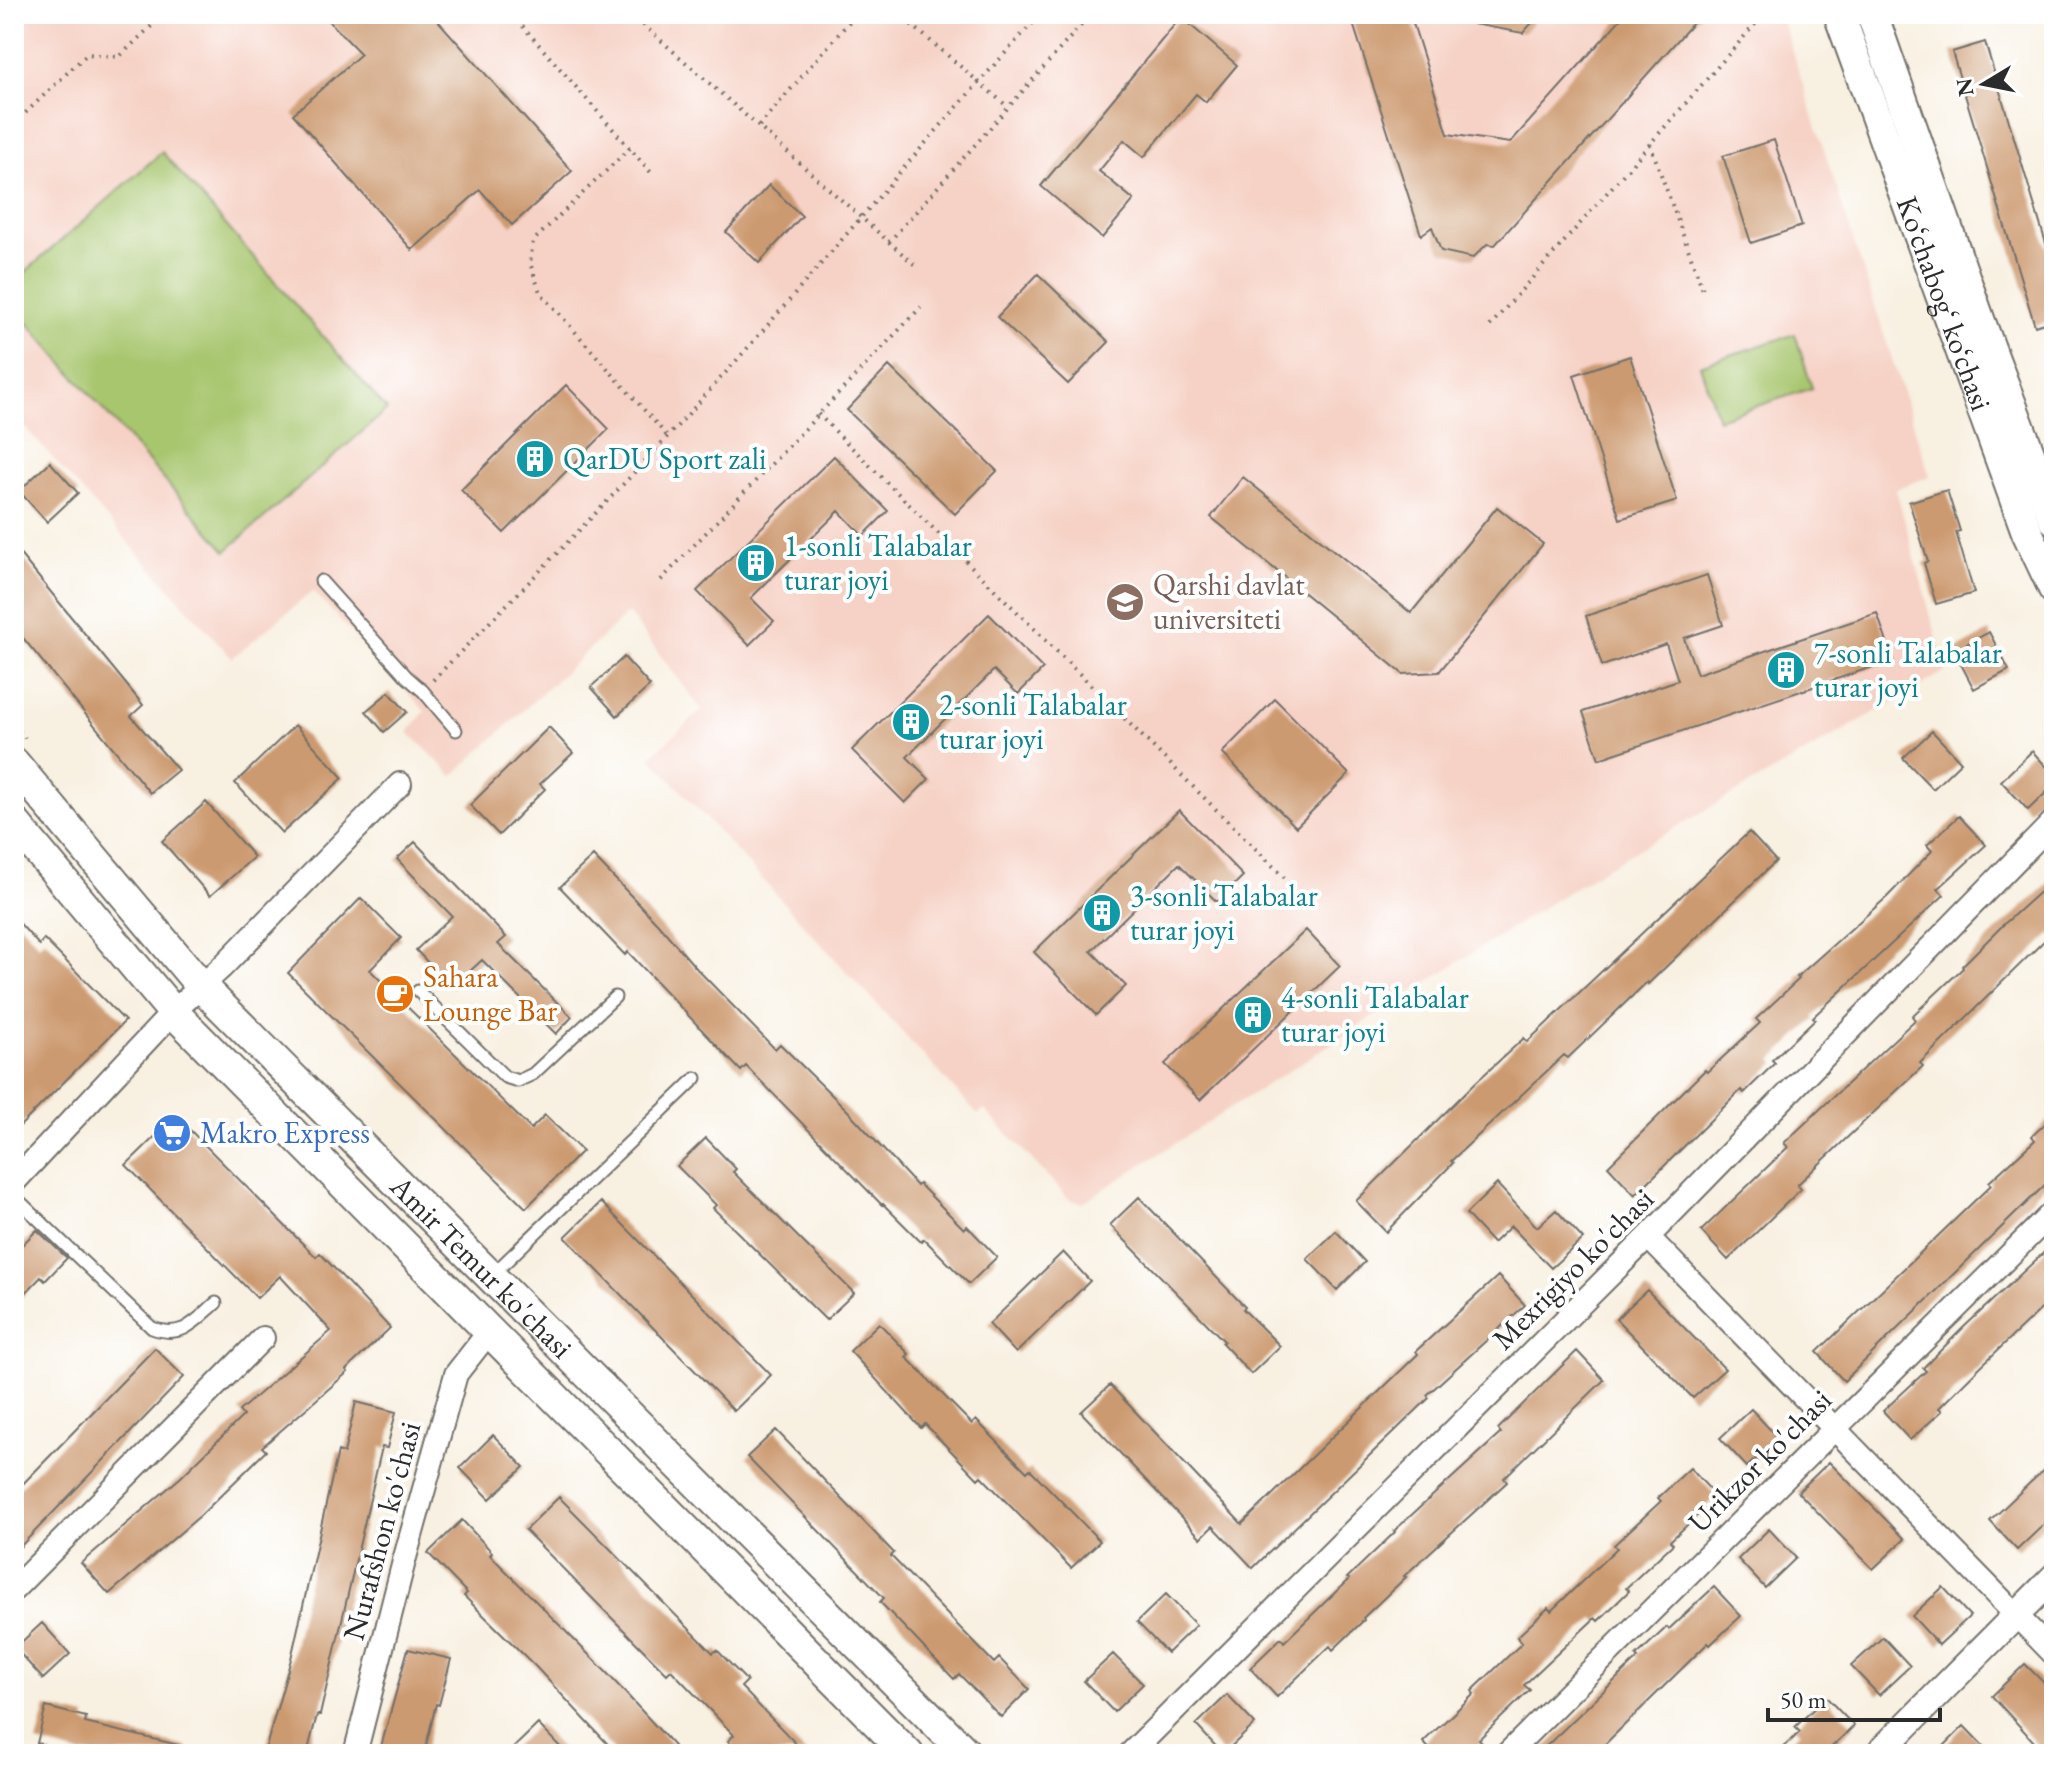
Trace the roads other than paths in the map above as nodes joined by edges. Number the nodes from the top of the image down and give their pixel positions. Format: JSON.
{"nodes":[{"id":1,"x":1839,"y":14,"type":"edge"},
{"id":2,"x":1872,"y":14,"type":"edge"},
{"id":3,"x":2054,"y":519,"type":"edge"},
{"id":4,"x":321,"y":581,"type":"dead end"},
{"id":5,"x":2054,"y":589,"type":"edge"},
{"id":6,"x":456,"y":730,"type":"dead end"},
{"id":7,"x":14,"y":763,"type":"edge"},
{"id":8,"x":400,"y":784,"type":"dead end"},
{"id":9,"x":2054,"y":821,"type":"edge"},
{"id":10,"x":14,"y":822,"type":"edge"},
{"id":11,"x":201,"y":986,"type":"junction"},
{"id":12,"x":418,"y":991,"type":"dead end"},
{"id":13,"x":615,"y":997,"type":"dead end"},
{"id":14,"x":173,"y":1012,"type":"junction"},
{"id":15,"x":696,"y":1078,"type":"dead end"},
{"id":16,"x":14,"y":1182,"type":"edge"},
{"id":17,"x":14,"y":1196,"type":"edge"},
{"id":18,"x":2054,"y":1211,"type":"edge"},
{"id":19,"x":1648,"y":1237,"type":"junction"},
{"id":20,"x":490,"y":1276,"type":"junction"},
{"id":21,"x":216,"y":1303,"type":"dead end"},
{"id":22,"x":488,"y":1333,"type":"junction"},
{"id":23,"x":263,"y":1338,"type":"dead end"},
{"id":24,"x":1835,"y":1429,"type":"junction"},
{"id":25,"x":2054,"y":1577,"type":"edge"},
{"id":26,"x":14,"y":1589,"type":"edge"},
{"id":27,"x":2015,"y":1614,"type":"junction"},
{"id":28,"x":2054,"y":1654,"type":"edge"},
{"id":29,"x":355,"y":1754,"type":"edge"},
{"id":30,"x":908,"y":1754,"type":"edge"},
{"id":31,"x":967,"y":1754,"type":"edge"},
{"id":32,"x":1130,"y":1754,"type":"edge"},
{"id":33,"x":1507,"y":1754,"type":"edge"},
{"id":34,"x":1878,"y":1754,"type":"edge"}],
"edges":[{"from":1,"to":5,"type":"main road","name":"Ko‘chabog‘ ko‘chasi"},
{"from":2,"to":3,"type":"main road","name":"Ko‘chabog‘ ko‘chasi"},
{"from":4,"to":6,"type":"lane"},
{"from":7,"to":11,"type":"main road","name":"Amir Temur ko'chasi"},
{"from":8,"to":11,"type":"street"},
{"from":9,"to":19,"type":"street","name":"Mexrigiyo ko'chasi"},
{"from":10,"to":14,"type":"main road","name":"Amir Temur ko'chasi"},
{"from":11,"to":14,"type":"street"},
{"from":11,"to":20,"type":"main road","name":"Amir Temur ko'chasi"},
{"from":12,"to":13,"type":"lane"},
{"from":14,"to":16,"type":"street"},
{"from":14,"to":22,"type":"main road","name":"Amir Temur ko'chasi"},
{"from":15,"to":20,"type":"lane"},
{"from":17,"to":21,"type":"lane"},
{"from":18,"to":24,"type":"street","name":"Urikzor ko'chasi"},
{"from":19,"to":24,"type":"street"},
{"from":19,"to":32,"type":"street","name":"Mexrigiyo ko'chasi"},
{"from":20,"to":31,"type":"main road","name":"Amir Temur ko'chasi"},
{"from":22,"to":29,"type":"street","name":"Nurafshon ko'chasi"},
{"from":22,"to":30,"type":"main road","name":"Amir Temur ko'chasi"},
{"from":23,"to":26,"type":"street"},
{"from":24,"to":27,"type":"street"},
{"from":24,"to":33,"type":"street","name":"Urikzor ko'chasi"},
{"from":25,"to":27,"type":"street"},
{"from":27,"to":28,"type":"street"},
{"from":27,"to":34,"type":"street"}]}
